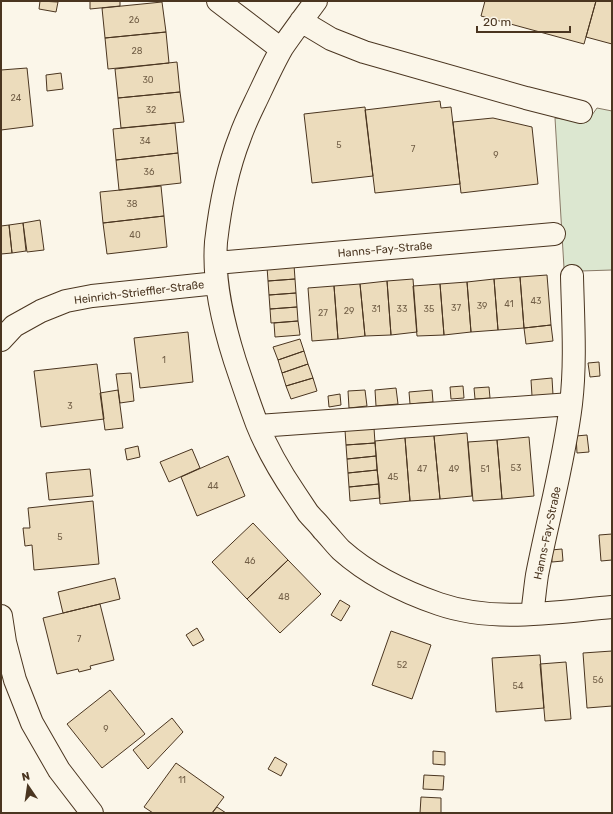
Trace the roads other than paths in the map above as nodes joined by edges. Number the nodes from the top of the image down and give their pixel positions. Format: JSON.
{"nodes":[{"id":1,"x":218,"y":1,"type":"edge"},
{"id":2,"x":316,"y":1,"type":"edge"},
{"id":3,"x":301,"y":21,"type":"junction"},
{"id":4,"x":282,"y":50,"type":"junction"},
{"id":5,"x":581,"y":112,"type":"dead end"},
{"id":6,"x":554,"y":234,"type":"dead end"},
{"id":7,"x":216,"y":273,"type":"junction"},
{"id":8,"x":572,"y":276,"type":"dead end"},
{"id":9,"x":1,"y":340,"type":"edge"},
{"id":10,"x":571,"y":404,"type":"junction"},
{"id":11,"x":258,"y":426,"type":"junction"},
{"id":12,"x":612,"y":607,"type":"edge"},
{"id":13,"x":532,"y":614,"type":"junction"},
{"id":14,"x":1,"y":616,"type":"edge"},
{"id":15,"x":92,"y":813,"type":"edge"}],
"edges":[{"from":1,"to":4,"type":"street"},
{"from":2,"to":3,"type":"street"},
{"from":3,"to":4,"type":"street"},
{"from":3,"to":5,"type":"street"},
{"from":4,"to":7,"type":"street"},
{"from":6,"to":7,"type":"street","name":"Hanns-Fay-Straße"},
{"from":7,"to":9,"type":"street","name":"Heinrich-Strieffler-Straße"},
{"from":7,"to":11,"type":"street"},
{"from":8,"to":10,"type":"street","name":"Hanns-Fay-Straße"},
{"from":10,"to":11,"type":"street"},
{"from":10,"to":13,"type":"street","name":"Hanns-Fay-Straße"},
{"from":11,"to":13,"type":"street"},
{"from":12,"to":13,"type":"street"},
{"from":14,"to":15,"type":"street"}]}
